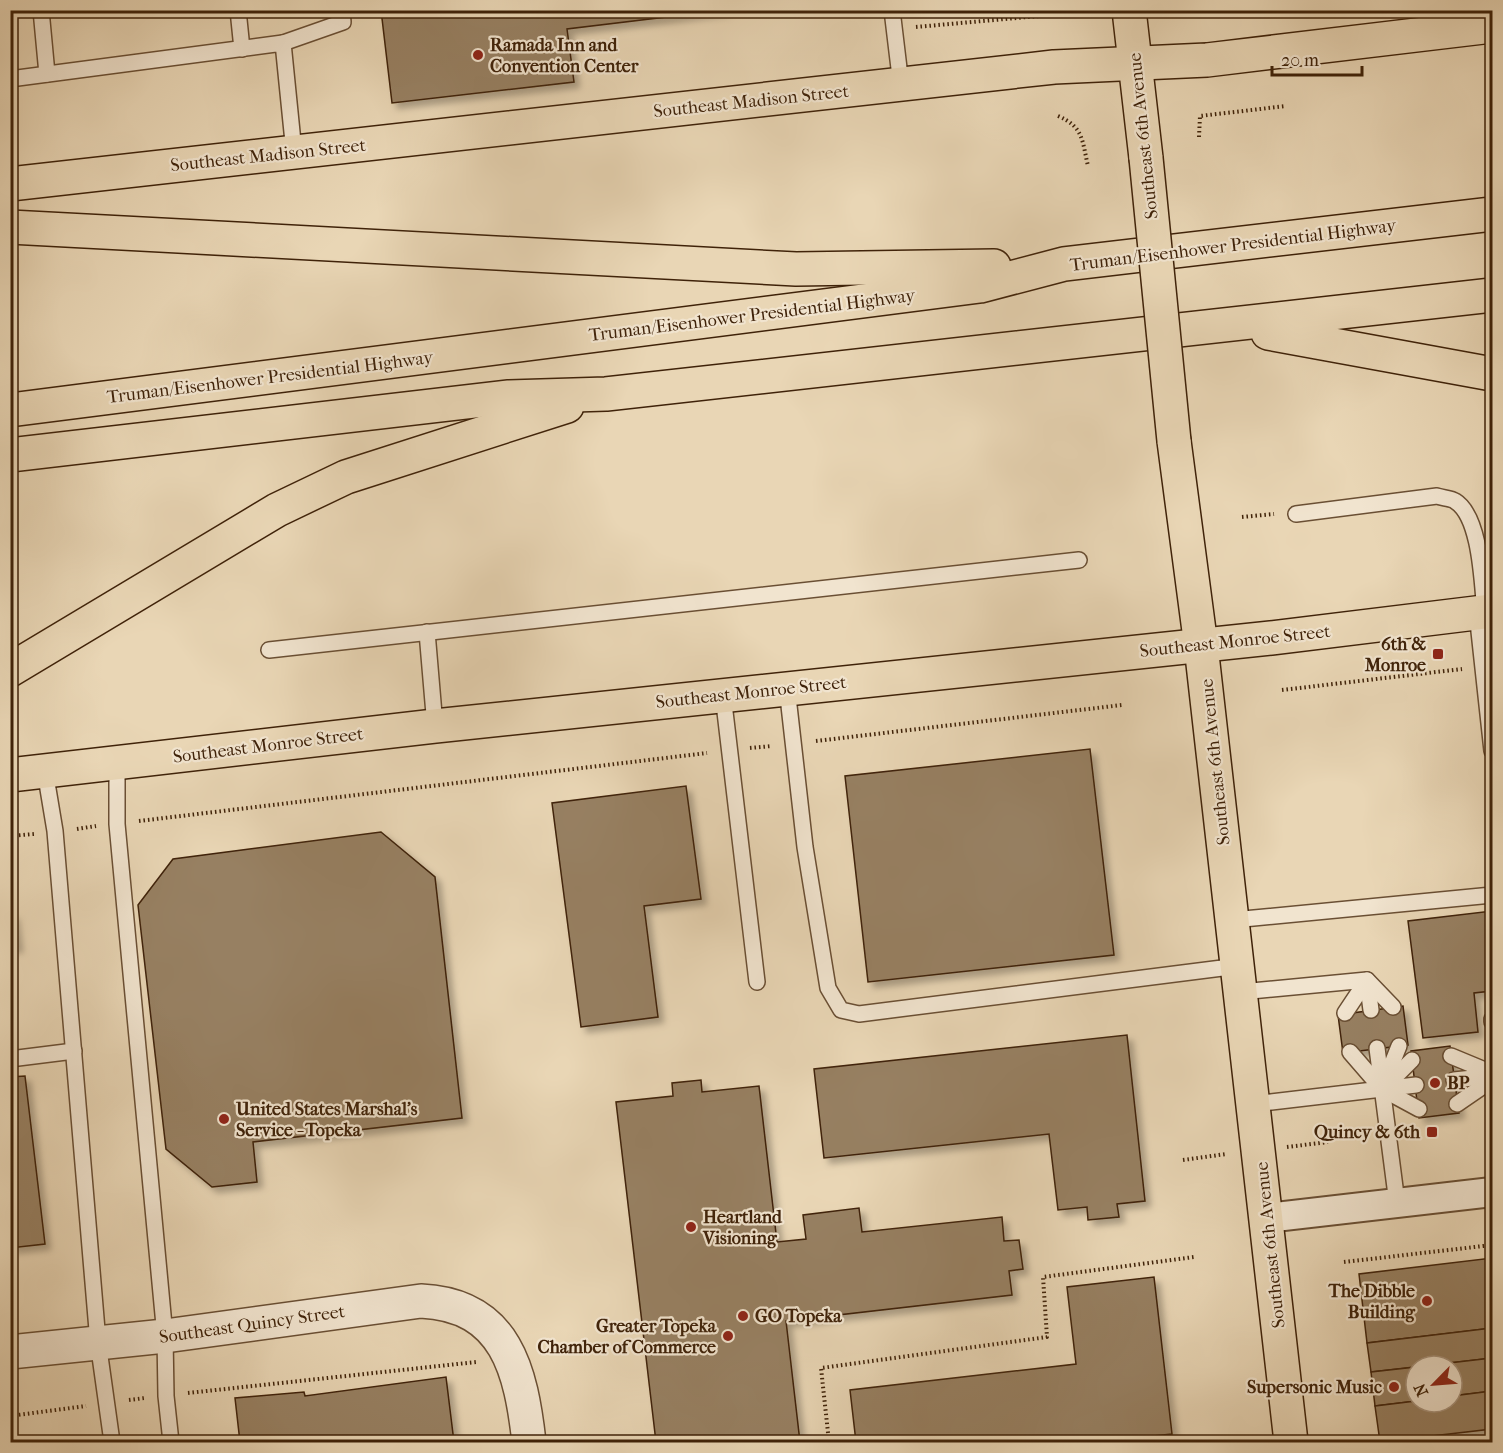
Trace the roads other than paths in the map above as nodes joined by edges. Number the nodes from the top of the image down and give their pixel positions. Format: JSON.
{"nodes":[{"id":1,"x":41,"y":10,"type":"edge"},
{"id":2,"x":238,"y":10,"type":"edge"},
{"id":3,"x":342,"y":10,"type":"edge"},
{"id":4,"x":892,"y":10,"type":"edge"},
{"id":5,"x":1129,"y":10,"type":"edge"},
{"id":6,"x":1492,"y":26,"type":"edge"},
{"id":7,"x":283,"y":44,"type":"junction"},
{"id":8,"x":242,"y":49,"type":"junction"},
{"id":9,"x":1136,"y":62,"type":"junction"},
{"id":10,"x":47,"y":74,"type":"junction"},
{"id":11,"x":10,"y":79,"type":"edge"},
{"id":12,"x":901,"y":85,"type":"junction"},
{"id":13,"x":294,"y":152,"type":"junction"},
{"id":14,"x":10,"y":184,"type":"edge"},
{"id":15,"x":1492,"y":214,"type":"edge"},
{"id":16,"x":10,"y":227,"type":"edge"},
{"id":17,"x":1065,"y":264,"type":"junction"},
{"id":18,"x":1492,"y":295,"type":"edge"},
{"id":19,"x":1225,"y":327,"type":"junction"},
{"id":20,"x":1492,"y":374,"type":"edge"},
{"id":21,"x":606,"y":394,"type":"junction"},
{"id":22,"x":10,"y":410,"type":"edge"},
{"id":23,"x":10,"y":455,"type":"edge"},
{"id":24,"x":1296,"y":514,"type":"road end"},
{"id":25,"x":1079,"y":560,"type":"dead end"},
{"id":26,"x":1485,"y":612,"type":"edge"},
{"id":27,"x":427,"y":632,"type":"junction"},
{"id":28,"x":1202,"y":646,"type":"junction"},
{"id":29,"x":269,"y":650,"type":"dead end"},
{"id":30,"x":10,"y":670,"type":"edge"},
{"id":31,"x":787,"y":688,"type":"junction"},
{"id":32,"x":723,"y":695,"type":"junction"},
{"id":33,"x":435,"y":726,"type":"junction"},
{"id":34,"x":1492,"y":751,"type":"edge"},
{"id":35,"x":117,"y":763,"type":"junction"},
{"id":36,"x":45,"y":771,"type":"junction"},
{"id":37,"x":10,"y":775,"type":"edge"},
{"id":38,"x":1492,"y":895,"type":"edge"},
{"id":39,"x":1233,"y":920,"type":"junction"},
{"id":40,"x":1240,"y":979,"type":"junction"},
{"id":41,"x":1367,"y":980,"type":"junction"},
{"id":42,"x":757,"y":982,"type":"dead end"},
{"id":43,"x":1393,"y":1007,"type":"dead end"},
{"id":44,"x":1371,"y":1010,"type":"dead end"},
{"id":45,"x":1345,"y":1013,"type":"dead end"},
{"id":46,"x":1399,"y":1046,"type":"dead end"},
{"id":47,"x":1377,"y":1048,"type":"dead end"},
{"id":48,"x":74,"y":1051,"type":"junction"},
{"id":49,"x":1350,"y":1052,"type":"dead end"},
{"id":50,"x":1451,"y":1056,"type":"dead end"},
{"id":51,"x":10,"y":1059,"type":"edge"},
{"id":52,"x":1412,"y":1060,"type":"dead end"},
{"id":53,"x":1492,"y":1076,"type":"edge"},
{"id":54,"x":1454,"y":1080,"type":"dead end"},
{"id":55,"x":1416,"y":1085,"type":"dead end"},
{"id":56,"x":1382,"y":1089,"type":"junction"},
{"id":57,"x":1254,"y":1104,"type":"junction"},
{"id":58,"x":1457,"y":1104,"type":"dead end"},
{"id":59,"x":1419,"y":1109,"type":"dead end"},
{"id":60,"x":1492,"y":1192,"type":"edge"},
{"id":61,"x":1397,"y":1203,"type":"junction"},
{"id":62,"x":1267,"y":1218,"type":"junction"},
{"id":63,"x":165,"y":1336,"type":"junction"},
{"id":64,"x":98,"y":1342,"type":"junction"},
{"id":65,"x":10,"y":1352,"type":"edge"},
{"id":66,"x":112,"y":1443,"type":"edge"},
{"id":67,"x":171,"y":1443,"type":"edge"},
{"id":68,"x":529,"y":1443,"type":"edge"},
{"id":69,"x":1291,"y":1443,"type":"edge"}],
"edges":[{"from":1,"to":10,"type":"lane"},
{"from":2,"to":8,"type":"lane"},
{"from":3,"to":7,"type":"lane"},
{"from":4,"to":12,"type":"lane"},
{"from":5,"to":9,"type":"main road","name":"Southeast 6th Avenue"},
{"from":6,"to":9,"type":"main road","name":"Southeast Madison Street"},
{"from":7,"to":8,"type":"lane"},
{"from":7,"to":13,"type":"lane"},
{"from":8,"to":10,"type":"lane"},
{"from":9,"to":12,"type":"main road","name":"Southeast Madison Street"},
{"from":9,"to":28,"type":"main road","name":"Southeast 6th Avenue","bridge":true},
{"from":10,"to":11,"type":"lane"},
{"from":12,"to":13,"type":"main road","name":"Southeast Madison Street"},
{"from":13,"to":14,"type":"main road","name":"Southeast Madison Street"},
{"from":15,"to":17,"type":"main road","name":"Truman/Eisenhower Presidential Highway"},
{"from":16,"to":17,"type":"main road"},
{"from":17,"to":22,"type":"main road","name":"Truman/Eisenhower Presidential Highway"},
{"from":18,"to":19,"type":"main road"},
{"from":19,"to":20,"type":"main road"},
{"from":19,"to":21,"type":"main road"},
{"from":21,"to":23,"type":"main road"},
{"from":21,"to":30,"type":"main road"},
{"from":24,"to":26,"type":"lane"},
{"from":25,"to":27,"type":"lane"},
{"from":26,"to":28,"type":"main road","name":"Southeast Monroe Street"},
{"from":26,"to":34,"type":"lane"},
{"from":27,"to":29,"type":"lane"},
{"from":27,"to":33,"type":"lane"},
{"from":28,"to":31,"type":"main road","name":"Southeast Monroe Street"},
{"from":28,"to":39,"type":"main road","name":"Southeast 6th Avenue"},
{"from":31,"to":32,"type":"main road","name":"Southeast Monroe Street"},
{"from":31,"to":40,"type":"lane"},
{"from":32,"to":33,"type":"main road","name":"Southeast Monroe Street"},
{"from":32,"to":42,"type":"lane"},
{"from":33,"to":35,"type":"main road","name":"Southeast Monroe Street"},
{"from":35,"to":36,"type":"main road","name":"Southeast Monroe Street"},
{"from":35,"to":63,"type":"lane"},
{"from":36,"to":37,"type":"main road","name":"Southeast Monroe Street"},
{"from":36,"to":48,"type":"lane"},
{"from":38,"to":39,"type":"lane"},
{"from":39,"to":40,"type":"main road","name":"Southeast 6th Avenue"},
{"from":40,"to":41,"type":"lane"},
{"from":40,"to":57,"type":"main road","name":"Southeast 6th Avenue"},
{"from":41,"to":43,"type":"lane"},
{"from":41,"to":44,"type":"lane"},
{"from":41,"to":45,"type":"lane"},
{"from":46,"to":56,"type":"lane"},
{"from":47,"to":56,"type":"lane"},
{"from":48,"to":51,"type":"lane"},
{"from":48,"to":64,"type":"lane"},
{"from":49,"to":56,"type":"lane"},
{"from":50,"to":53,"type":"lane"},
{"from":52,"to":56,"type":"lane"},
{"from":53,"to":54,"type":"lane"},
{"from":53,"to":58,"type":"lane"},
{"from":55,"to":56,"type":"lane"},
{"from":56,"to":57,"type":"lane"},
{"from":56,"to":59,"type":"lane"},
{"from":56,"to":61,"type":"lane"},
{"from":57,"to":62,"type":"main road","name":"Southeast 6th Avenue"},
{"from":60,"to":61,"type":"street"},
{"from":61,"to":62,"type":"street"},
{"from":62,"to":69,"type":"main road","name":"Southeast 6th Avenue"},
{"from":63,"to":64,"type":"street","name":"Southeast Quincy Street"},
{"from":63,"to":67,"type":"lane"},
{"from":63,"to":68,"type":"street","name":"Southeast Quincy Street"},
{"from":64,"to":65,"type":"street","name":"Southeast Quincy Street"},
{"from":64,"to":66,"type":"lane"}]}
